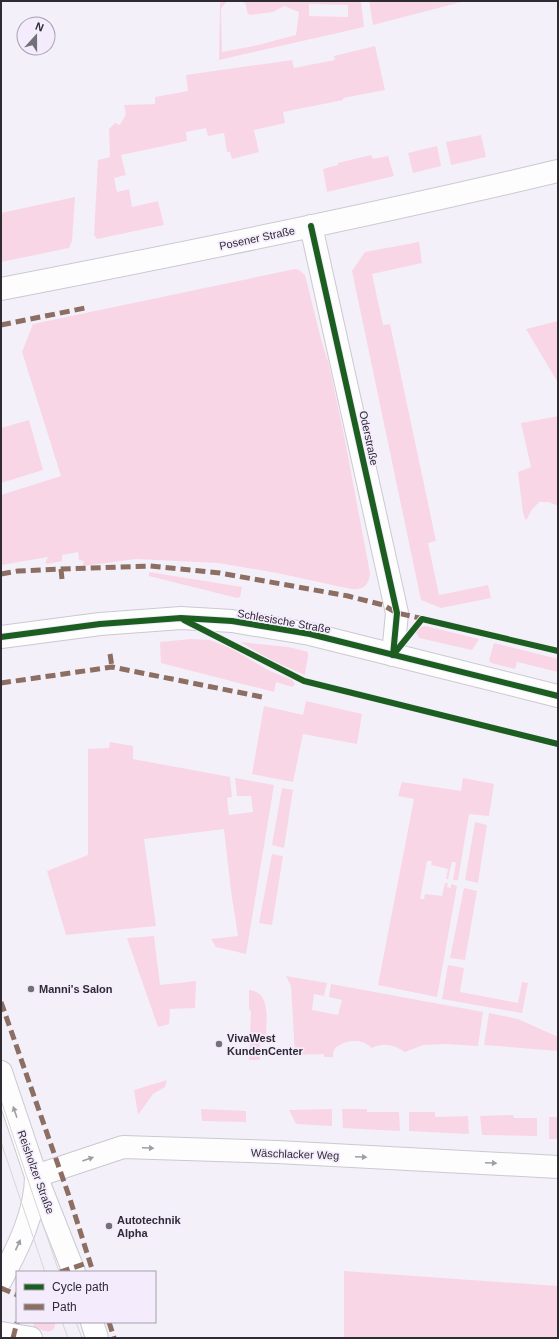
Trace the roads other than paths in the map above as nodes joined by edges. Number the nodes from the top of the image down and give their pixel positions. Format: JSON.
{"nodes":[{"id":1,"x":558,"y":171,"type":"edge"},
{"id":2,"x":311,"y":226,"type":"junction"},
{"id":3,"x":1,"y":289,"type":"edge"},
{"id":4,"x":1,"y":637,"type":"edge"},
{"id":5,"x":393,"y":655,"type":"junction"},
{"id":6,"x":558,"y":696,"type":"edge"},
{"id":7,"x":1,"y":1072,"type":"edge"},
{"id":8,"x":558,"y":1167,"type":"edge"},
{"id":9,"x":36,"y":1176,"type":"junction"},
{"id":10,"x":74,"y":1271,"type":"edge"},
{"id":11,"x":1,"y":1280,"type":"edge"},
{"id":12,"x":92,"y":1323,"type":"edge"},
{"id":13,"x":1,"y":1333,"type":"edge"},
{"id":14,"x":31,"y":1338,"type":"edge"},
{"id":15,"x":97,"y":1338,"type":"edge"}],
"edges":[{"from":1,"to":2,"type":"street","name":"Posener Straße"},
{"from":2,"to":3,"type":"street","name":"Posener Straße"},
{"from":2,"to":5,"type":"street","name":"Oderstraße"},
{"from":4,"to":5,"type":"street","name":"Schlesische Straße"},
{"from":5,"to":6,"type":"street","name":"Schlesische Straße"},
{"from":9,"to":7,"type":"street","name":"Reisholzer Straße","one_way":true},
{"from":9,"to":8,"type":"street","name":"Wäschlacker Weg","one_way":true},
{"from":9,"to":10,"type":"street","name":"Reisholzer Straße"},
{"from":11,"to":9,"type":"street","one_way":true},
{"from":12,"to":15,"type":"street"},
{"from":13,"to":14,"type":"street"}]}
